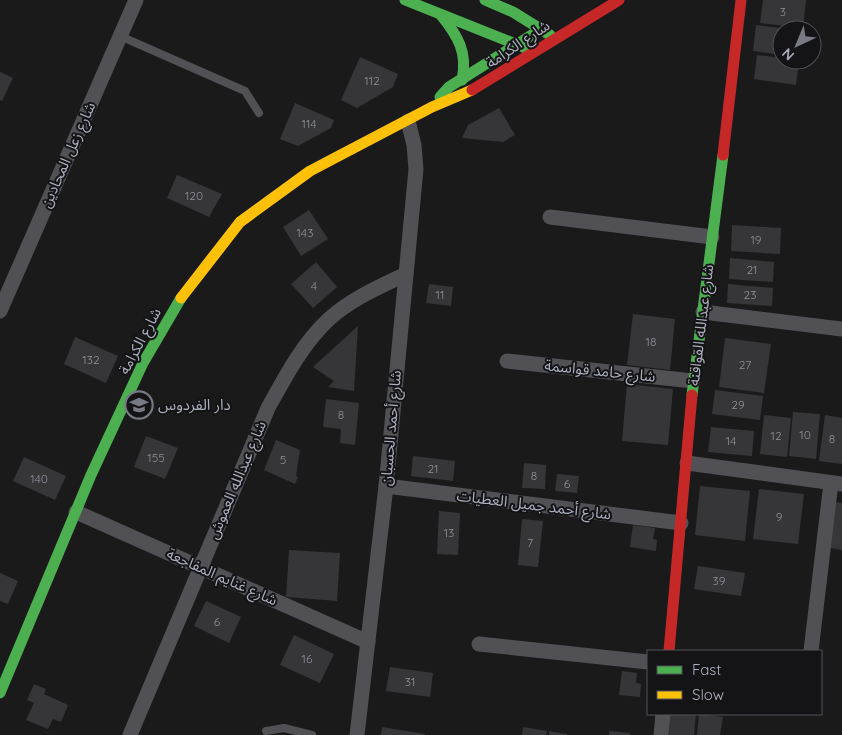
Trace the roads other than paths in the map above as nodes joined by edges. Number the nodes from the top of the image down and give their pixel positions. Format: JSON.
{"nodes":[{"id":1,"x":136,"y":0,"type":"edge"},
{"id":2,"x":405,"y":0,"type":"edge"},
{"id":3,"x":485,"y":0,"type":"edge"},
{"id":4,"x":618,"y":0,"type":"edge"},
{"id":5,"x":741,"y":0,"type":"edge"},
{"id":6,"x":441,"y":14,"type":"junction"},
{"id":7,"x":554,"y":22,"type":"dead end"},
{"id":8,"x":541,"y":29,"type":"junction"},
{"id":9,"x":120,"y":36,"type":"junction"},
{"id":10,"x":555,"y":38,"type":"junction"},
{"id":11,"x":518,"y":44,"type":"junction"},
{"id":12,"x":533,"y":52,"type":"junction"},
{"id":13,"x":462,"y":80,"type":"junction"},
{"id":14,"x":432,"y":107,"type":"junction"},
{"id":15,"x":259,"y":113,"type":"dead end"},
{"id":16,"x":408,"y":121,"type":"junction"},
{"id":17,"x":550,"y":217,"type":"dead end"},
{"id":18,"x":712,"y":237,"type":"junction"},
{"id":19,"x":406,"y":274,"type":"junction"},
{"id":20,"x":0,"y":311,"type":"edge"},
{"id":21,"x":703,"y":312,"type":"junction"},
{"id":22,"x":842,"y":329,"type":"edge"},
{"id":23,"x":507,"y":361,"type":"dead end"},
{"id":24,"x":693,"y":381,"type":"junction"},
{"id":25,"x":687,"y":463,"type":"junction"},
{"id":26,"x":837,"y":483,"type":"edge"},
{"id":27,"x":386,"y":486,"type":"junction"},
{"id":28,"x":76,"y":512,"type":"junction"},
{"id":29,"x":681,"y":523,"type":"junction"},
{"id":30,"x":202,"y":567,"type":"junction"},
{"id":31,"x":368,"y":642,"type":"junction"},
{"id":32,"x":479,"y":644,"type":"dead end"},
{"id":33,"x":669,"y":650,"type":"edge"},
{"id":34,"x":811,"y":650,"type":"edge"},
{"id":35,"x":647,"y":662,"type":"edge"},
{"id":36,"x":0,"y":693,"type":"edge"},
{"id":37,"x":663,"y":715,"type":"edge"},
{"id":38,"x":266,"y":731,"type":"dead end"},
{"id":39,"x":130,"y":735,"type":"edge"},
{"id":40,"x":312,"y":735,"type":"edge"},
{"id":41,"x":357,"y":735,"type":"edge"},
{"id":42,"x":661,"y":735,"type":"edge"}],
"edges":[{"from":1,"to":9,"type":"street","name":"شارع زعل المحادين"},
{"from":2,"to":6,"type":"street"},
{"from":3,"to":8,"type":"street"},
{"from":4,"to":10,"type":"street","name":"شارع الكرامة"},
{"from":5,"to":18,"type":"street","name":"شارع عبدالله القواقنة"},
{"from":6,"to":11,"type":"street"},
{"from":6,"to":13,"type":"street"},
{"from":7,"to":8,"type":"street","name":"شارع الكرامة"},
{"from":8,"to":10,"type":"street"},
{"from":8,"to":11,"type":"street","name":"شارع الكرامة"},
{"from":9,"to":15,"type":"lane"},
{"from":9,"to":20,"type":"street","name":"شارع زعل المحادين"},
{"from":10,"to":12,"type":"street","name":"شارع الكرامة"},
{"from":11,"to":12,"type":"street"},
{"from":11,"to":13,"type":"street","name":"شارع الكرامة"},
{"from":12,"to":14,"type":"street","name":"شارع الكرامة"},
{"from":13,"to":14,"type":"street","name":"شارع الكرامة"},
{"from":14,"to":16,"type":"street","name":"شارع الكرامة"},
{"from":16,"to":19,"type":"street","name":"شارع أحمد الحسبان"},
{"from":16,"to":28,"type":"street","name":"شارع الكرامة"},
{"from":17,"to":18,"type":"street"},
{"from":18,"to":21,"type":"street","name":"شارع عبدالله القواقنة"},
{"from":19,"to":27,"type":"street","name":"شارع أحمد الحسبان"},
{"from":19,"to":30,"type":"street","name":"شارع عبدالله العموش"},
{"from":21,"to":22,"type":"street"},
{"from":21,"to":24,"type":"street","name":"شارع عبدالله القواقنة"},
{"from":23,"to":24,"type":"street","name":"شارع حامد قواسمة"},
{"from":24,"to":25,"type":"street","name":"شارع عبدالله القواقنة"},
{"from":25,"to":26,"type":"street"},
{"from":25,"to":29,"type":"street","name":"شارع عبدالله القواقنة"},
{"from":26,"to":34,"type":"street"},
{"from":27,"to":29,"type":"street","name":"شارع أحمد جميل العطيات"},
{"from":27,"to":31,"type":"street","name":"شارع أحمد الحسبان"},
{"from":28,"to":30,"type":"street","name":"شارع غنايم المفاجعة"},
{"from":28,"to":36,"type":"street","name":"شارع الكرامة"},
{"from":29,"to":33,"type":"street","name":"شارع عبدالله القواقنة"},
{"from":30,"to":31,"type":"street","name":"شارع غنايم المفاجعة"},
{"from":30,"to":39,"type":"street","name":"شارع عبدالله العموش"},
{"from":31,"to":41,"type":"street","name":"شارع أحمد الحسبان"},
{"from":32,"to":35,"type":"street"},
{"from":37,"to":42,"type":"street"},
{"from":38,"to":40,"type":"lane"}]}
